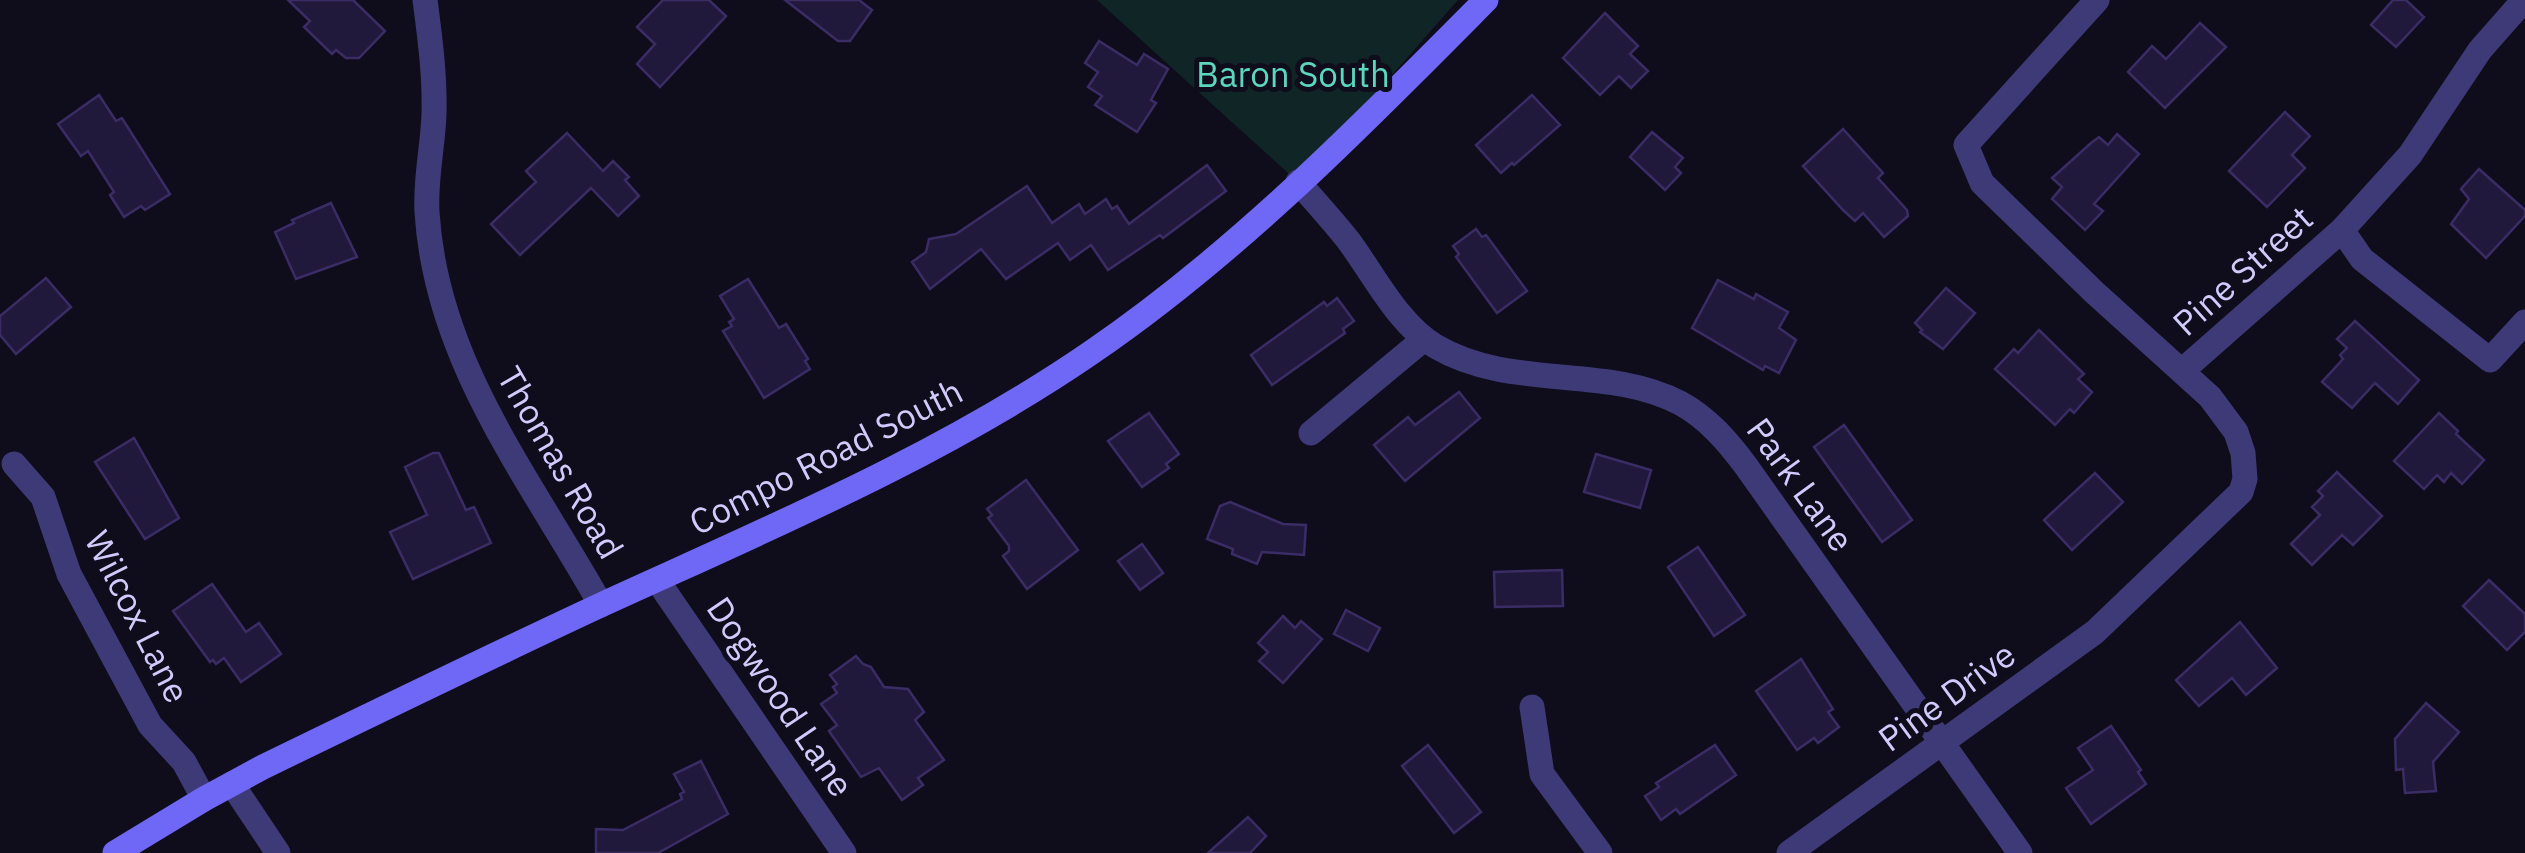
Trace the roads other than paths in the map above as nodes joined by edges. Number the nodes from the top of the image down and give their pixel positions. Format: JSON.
{"nodes":[{"id":1,"x":425,"y":0,"type":"edge"},
{"id":2,"x":1486,"y":0,"type":"edge"},
{"id":3,"x":2097,"y":0,"type":"edge"},
{"id":4,"x":2524,"y":0,"type":"edge"},
{"id":5,"x":1298,"y":182,"type":"junction"},
{"id":6,"x":2342,"y":230,"type":"junction"},
{"id":7,"x":2525,"y":322,"type":"edge"},
{"id":8,"x":1424,"y":339,"type":"junction"},
{"id":9,"x":2184,"y":370,"type":"junction"},
{"id":10,"x":1312,"y":433,"type":"dead end"},
{"id":11,"x":14,"y":464,"type":"dead end"},
{"id":12,"x":657,"y":580,"type":"junction"},
{"id":13,"x":2140,"y":591,"type":"joint"},
{"id":14,"x":601,"y":605,"type":"junction"},
{"id":15,"x":1532,"y":708,"type":"dead end"},
{"id":16,"x":1942,"y":744,"type":"junction"},
{"id":17,"x":232,"y":784,"type":"junction"},
{"id":18,"x":204,"y":798,"type":"junction"},
{"id":19,"x":115,"y":853,"type":"edge"},
{"id":20,"x":278,"y":853,"type":"edge"},
{"id":21,"x":844,"y":853,"type":"edge"},
{"id":22,"x":1600,"y":853,"type":"edge"},
{"id":23,"x":1789,"y":853,"type":"edge"},
{"id":24,"x":2020,"y":853,"type":"edge"}],
"edges":[{"from":1,"to":14,"type":"street","name":"Thomas Road"},
{"from":2,"to":5,"type":"main road","name":"Compo Road South"},
{"from":3,"to":9,"type":"street"},
{"from":4,"to":6,"type":"street","name":"Pine Street"},
{"from":5,"to":8,"type":"street","name":"Park Lane"},
{"from":5,"to":12,"type":"main road","name":"Compo Road South"},
{"from":6,"to":7,"type":"street"},
{"from":6,"to":9,"type":"street","name":"Pine Street"},
{"from":8,"to":10,"type":"street"},
{"from":8,"to":16,"type":"street","name":"Park Lane"},
{"from":9,"to":13,"type":"street","name":"Pine Street"},
{"from":11,"to":18,"type":"street","name":"Wilcox Lane"},
{"from":12,"to":14,"type":"main road","name":"Compo Road South"},
{"from":12,"to":21,"type":"street","name":"Dogwood Lane"},
{"from":13,"to":16,"type":"street","name":"Pine Drive"},
{"from":14,"to":17,"type":"main road","name":"Compo Road South"},
{"from":15,"to":22,"type":"street"},
{"from":16,"to":23,"type":"street","name":"Pine Drive"},
{"from":16,"to":24,"type":"street","name":"Park Lane"},
{"from":17,"to":18,"type":"main road","name":"Compo Road South"},
{"from":17,"to":20,"type":"street"},
{"from":18,"to":19,"type":"main road","name":"Compo Road South"}]}
